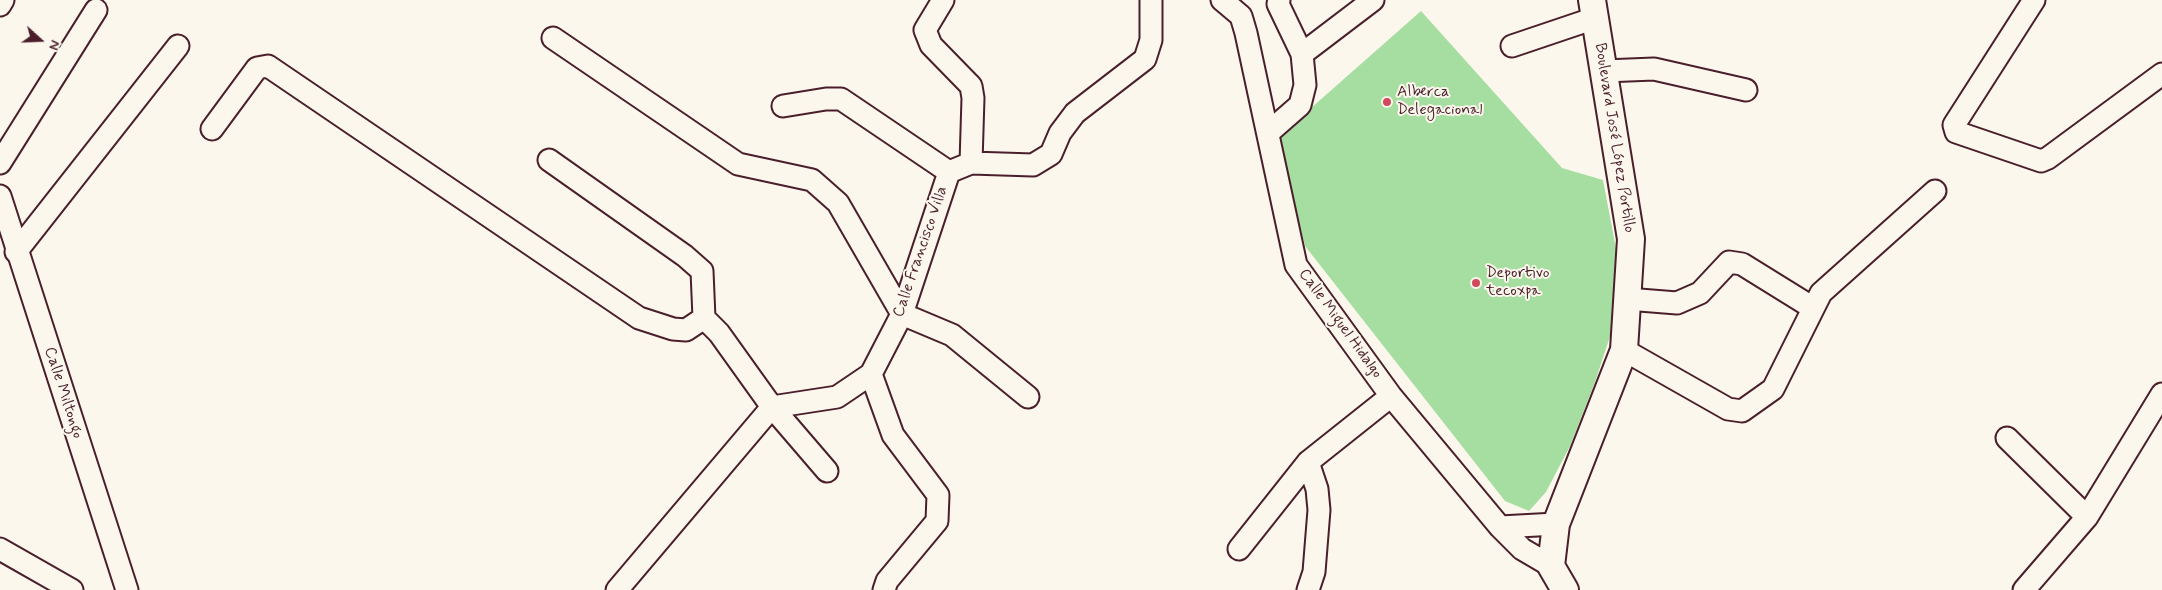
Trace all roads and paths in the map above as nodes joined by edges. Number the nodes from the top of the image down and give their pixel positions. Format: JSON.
{"nodes":[{"id":1,"x":4,"y":0,"type":"edge"},
{"id":2,"x":943,"y":0,"type":"edge"},
{"id":3,"x":1151,"y":0,"type":"edge"},
{"id":4,"x":1222,"y":0,"type":"edge"},
{"id":5,"x":1279,"y":0,"type":"edge"},
{"id":6,"x":1373,"y":0,"type":"edge"},
{"id":7,"x":2034,"y":0,"type":"edge"},
{"id":8,"x":0,"y":5,"type":"edge"},
{"id":9,"x":1594,"y":9,"type":"edge"},
{"id":10,"x":96,"y":10,"type":"dead end"},
{"id":11,"x":553,"y":38,"type":"dead end"},
{"id":12,"x":178,"y":46,"type":"dead end"},
{"id":13,"x":1512,"y":46,"type":"dead end"},
{"id":14,"x":1302,"y":54,"type":"junction"},
{"id":15,"x":1604,"y":71,"type":"junction"},
{"id":16,"x":2162,"y":74,"type":"edge"},
{"id":17,"x":1746,"y":90,"type":"dead end"},
{"id":18,"x":784,"y":106,"type":"dead end"},
{"id":19,"x":212,"y":129,"type":"dead end"},
{"id":20,"x":1268,"y":133,"type":"junction"},
{"id":21,"x":549,"y":160,"type":"dead end"},
{"id":22,"x":0,"y":163,"type":"edge"},
{"id":23,"x":972,"y":163,"type":"junction"},
{"id":24,"x":949,"y":172,"type":"junction"},
{"id":25,"x":1935,"y":192,"type":"dead end"},
{"id":26,"x":0,"y":196,"type":"edge"},
{"id":27,"x":16,"y":252,"type":"junction"},
{"id":28,"x":1627,"y":299,"type":"junction"},
{"id":29,"x":1813,"y":308,"type":"junction"},
{"id":30,"x":902,"y":314,"type":"junction"},
{"id":31,"x":704,"y":318,"type":"junction"},
{"id":32,"x":1624,"y":350,"type":"junction"},
{"id":33,"x":871,"y":374,"type":"junction"},
{"id":34,"x":2162,"y":394,"type":"edge"},
{"id":35,"x":1391,"y":396,"type":"junction"},
{"id":36,"x":1028,"y":397,"type":"dead end"},
{"id":37,"x":772,"y":407,"type":"junction"},
{"id":38,"x":2007,"y":438,"type":"dead end"},
{"id":39,"x":1308,"y":462,"type":"junction"},
{"id":40,"x":827,"y":471,"type":"dead end"},
{"id":41,"x":2087,"y":517,"type":"junction"},
{"id":42,"x":1556,"y":524,"type":"junction"},
{"id":43,"x":1500,"y":527,"type":"junction"},
{"id":44,"x":0,"y":549,"type":"edge"},
{"id":45,"x":1239,"y":549,"type":"dead end"},
{"id":46,"x":1551,"y":566,"type":"junction"},
{"id":47,"x":72,"y":590,"type":"edge"},
{"id":48,"x":127,"y":590,"type":"edge"},
{"id":49,"x":617,"y":590,"type":"edge"},
{"id":50,"x":884,"y":590,"type":"edge"},
{"id":51,"x":1308,"y":590,"type":"edge"},
{"id":52,"x":1566,"y":590,"type":"edge"},
{"id":53,"x":2024,"y":590,"type":"edge"}],
"edges":[{"from":1,"to":8,"type":"street"},
{"from":2,"to":23,"type":"street"},
{"from":3,"to":23,"type":"street","name":"Calle Francisco Villa"},
{"from":4,"to":20,"type":"street","name":"Calle Miguel Hidalgo"},
{"from":5,"to":14,"type":"street"},
{"from":6,"to":14,"type":"street"},
{"from":7,"to":16,"type":"street"},
{"from":9,"to":13,"type":"street"},
{"from":9,"to":15,"type":"main road","name":"Boulevard José López Portillo"},
{"from":10,"to":22,"type":"street"},
{"from":11,"to":30,"type":"street"},
{"from":12,"to":27,"type":"street"},
{"from":14,"to":20,"type":"street"},
{"from":15,"to":17,"type":"street"},
{"from":15,"to":28,"type":"main road","name":"Boulevard José López Portillo"},
{"from":18,"to":24,"type":"street"},
{"from":19,"to":31,"type":"street"},
{"from":20,"to":35,"type":"street","name":"Calle Miguel Hidalgo"},
{"from":21,"to":31,"type":"street"},
{"from":23,"to":24,"type":"street","name":"Calle Francisco Villa"},
{"from":24,"to":30,"type":"street","name":"Calle Francisco Villa"},
{"from":25,"to":29,"type":"street"},
{"from":26,"to":27,"type":"street","name":"Calle Miltongo"},
{"from":27,"to":48,"type":"street","name":"Calle Miltongo"},
{"from":28,"to":29,"type":"street"},
{"from":28,"to":32,"type":"main road","name":"Boulevard José López Portillo"},
{"from":29,"to":32,"type":"street"},
{"from":30,"to":33,"type":"street","name":"Calle Francisco Villa"},
{"from":30,"to":36,"type":"street"},
{"from":31,"to":37,"type":"street"},
{"from":32,"to":42,"type":"main road","name":"Boulevard José López Portillo"},
{"from":33,"to":37,"type":"street","name":"Calle Francisco Villa"},
{"from":33,"to":50,"type":"street"},
{"from":34,"to":41,"type":"street"},
{"from":35,"to":39,"type":"street"},
{"from":35,"to":43,"type":"street","name":"Calle Miguel Hidalgo"},
{"from":37,"to":40,"type":"street"},
{"from":37,"to":49,"type":"street"},
{"from":38,"to":41,"type":"street"},
{"from":39,"to":45,"type":"street"},
{"from":39,"to":51,"type":"street"},
{"from":41,"to":53,"type":"street"},
{"from":42,"to":43,"type":"street"},
{"from":42,"to":46,"type":"main road","name":"Boulevard José López Portillo"},
{"from":43,"to":46,"type":"street","name":"Calle Miguel Hidalgo"},
{"from":44,"to":47,"type":"street"},
{"from":46,"to":52,"type":"main road"}]}
